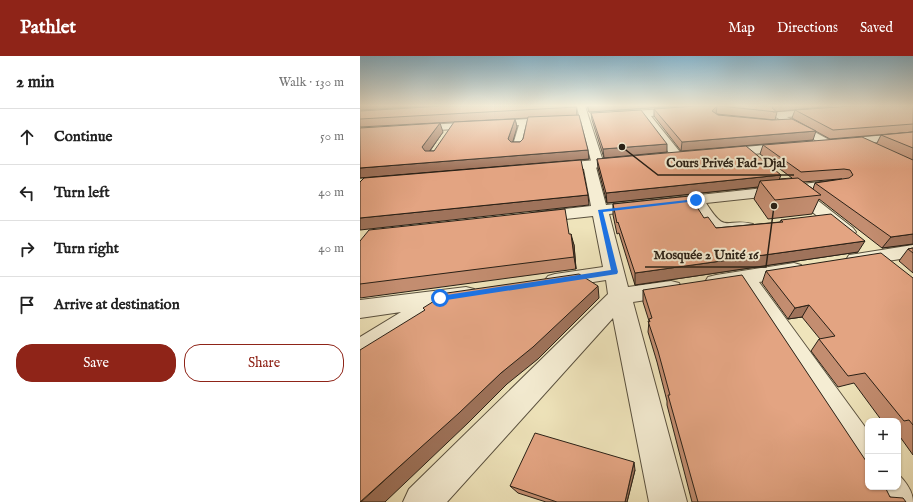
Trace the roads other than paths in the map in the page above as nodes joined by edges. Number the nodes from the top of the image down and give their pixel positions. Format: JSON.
{"nodes":[{"id":1,"x":453,"y":126,"type":"edge"},
{"id":2,"x":435,"y":127,"type":"joint"},
{"id":3,"x":438,"y":127,"type":"edge"},
{"id":4,"x":524,"y":127,"type":"edge"},
{"id":5,"x":588,"y":127,"type":"edge"},
{"id":6,"x":660,"y":127,"type":"edge"},
{"id":7,"x":798,"y":127,"type":"edge"},
{"id":8,"x":363,"y":136,"type":"edge"},
{"id":9,"x":913,"y":136,"type":"edge"},
{"id":10,"x":445,"y":138,"type":"edge"},
{"id":11,"x":860,"y":141,"type":"junction"},
{"id":12,"x":829,"y":144,"type":"junction"},
{"id":13,"x":518,"y":148,"type":"edge"},
{"id":14,"x":747,"y":151,"type":"junction"},
{"id":15,"x":880,"y":151,"type":"edge"},
{"id":16,"x":708,"y":154,"type":"edge"},
{"id":17,"x":693,"y":155,"type":"edge"},
{"id":18,"x":678,"y":157,"type":"junction"},
{"id":19,"x":663,"y":158,"type":"edge"},
{"id":20,"x":641,"y":160,"type":"edge"},
{"id":21,"x":593,"y":164,"type":"junction"},
{"id":22,"x":543,"y":168,"type":"edge"},
{"id":23,"x":839,"y":184,"type":"edge"},
{"id":24,"x":795,"y":189,"type":"junction"},
{"id":25,"x":696,"y":200,"type":"junction"},
{"id":26,"x":600,"y":211,"type":"junction"},
{"id":27,"x":830,"y":218,"type":"junction"},
{"id":28,"x":522,"y":219,"type":"edge"},
{"id":29,"x":806,"y":220,"type":"edge"},
{"id":30,"x":760,"y":226,"type":"edge"},
{"id":31,"x":913,"y":252,"type":"edge"},
{"id":32,"x":878,"y":257,"type":"junction"},
{"id":33,"x":838,"y":263,"type":"edge"},
{"id":34,"x":815,"y":266,"type":"edge"},
{"id":35,"x":896,"y":271,"type":"edge"},
{"id":36,"x":744,"y":277,"type":"junction"},
{"id":37,"x":539,"y":284,"type":"edge"},
{"id":38,"x":617,"y":284,"type":"junction"},
{"id":39,"x":486,"y":292,"type":"edge"},
{"id":40,"x":440,"y":298,"type":"junction"},
{"id":41,"x":360,"y":309,"type":"edge"},
{"id":42,"x":360,"y":351,"type":"edge"},
{"id":43,"x":865,"y":456,"type":"edge"},
{"id":44,"x":888,"y":490,"type":"edge"},
{"id":45,"x":422,"y":502,"type":"edge"},
{"id":46,"x":668,"y":502,"type":"edge"},
{"id":47,"x":897,"y":502,"type":"edge"}],
"edges":[{"from":1,"to":10,"type":"street"},
{"from":2,"to":3,"type":"street"},
{"from":2,"to":8,"type":"street"},
{"from":4,"to":13,"type":"street"},
{"from":5,"to":21,"type":"street"},
{"from":6,"to":18,"type":"street"},
{"from":7,"to":12,"type":"street"},
{"from":9,"to":11,"type":"street"},
{"from":11,"to":12,"type":"street"},
{"from":11,"to":15,"type":"street"},
{"from":12,"to":14,"type":"street"},
{"from":14,"to":16,"type":"street"},
{"from":14,"to":24,"type":"street"},
{"from":17,"to":18,"type":"street"},
{"from":18,"to":19,"type":"street"},
{"from":20,"to":21,"type":"street"},
{"from":21,"to":22,"type":"street"},
{"from":21,"to":26,"type":"street"},
{"from":23,"to":24,"type":"street"},
{"from":24,"to":25,"type":"street"},
{"from":24,"to":27,"type":"street"},
{"from":25,"to":26,"type":"street"},
{"from":25,"to":30,"type":"street"},
{"from":26,"to":28,"type":"street"},
{"from":26,"to":38,"type":"street"},
{"from":27,"to":29,"type":"street"},
{"from":27,"to":32,"type":"street"},
{"from":31,"to":32,"type":"street"},
{"from":32,"to":33,"type":"street"},
{"from":32,"to":35,"type":"street"},
{"from":34,"to":36,"type":"street"},
{"from":36,"to":38,"type":"street"},
{"from":36,"to":43,"type":"street"},
{"from":37,"to":38,"type":"street"},
{"from":38,"to":45,"type":"street"},
{"from":38,"to":46,"type":"street"},
{"from":39,"to":40,"type":"street"},
{"from":40,"to":41,"type":"street"},
{"from":40,"to":42,"type":"street"},
{"from":44,"to":47,"type":"street"}]}
